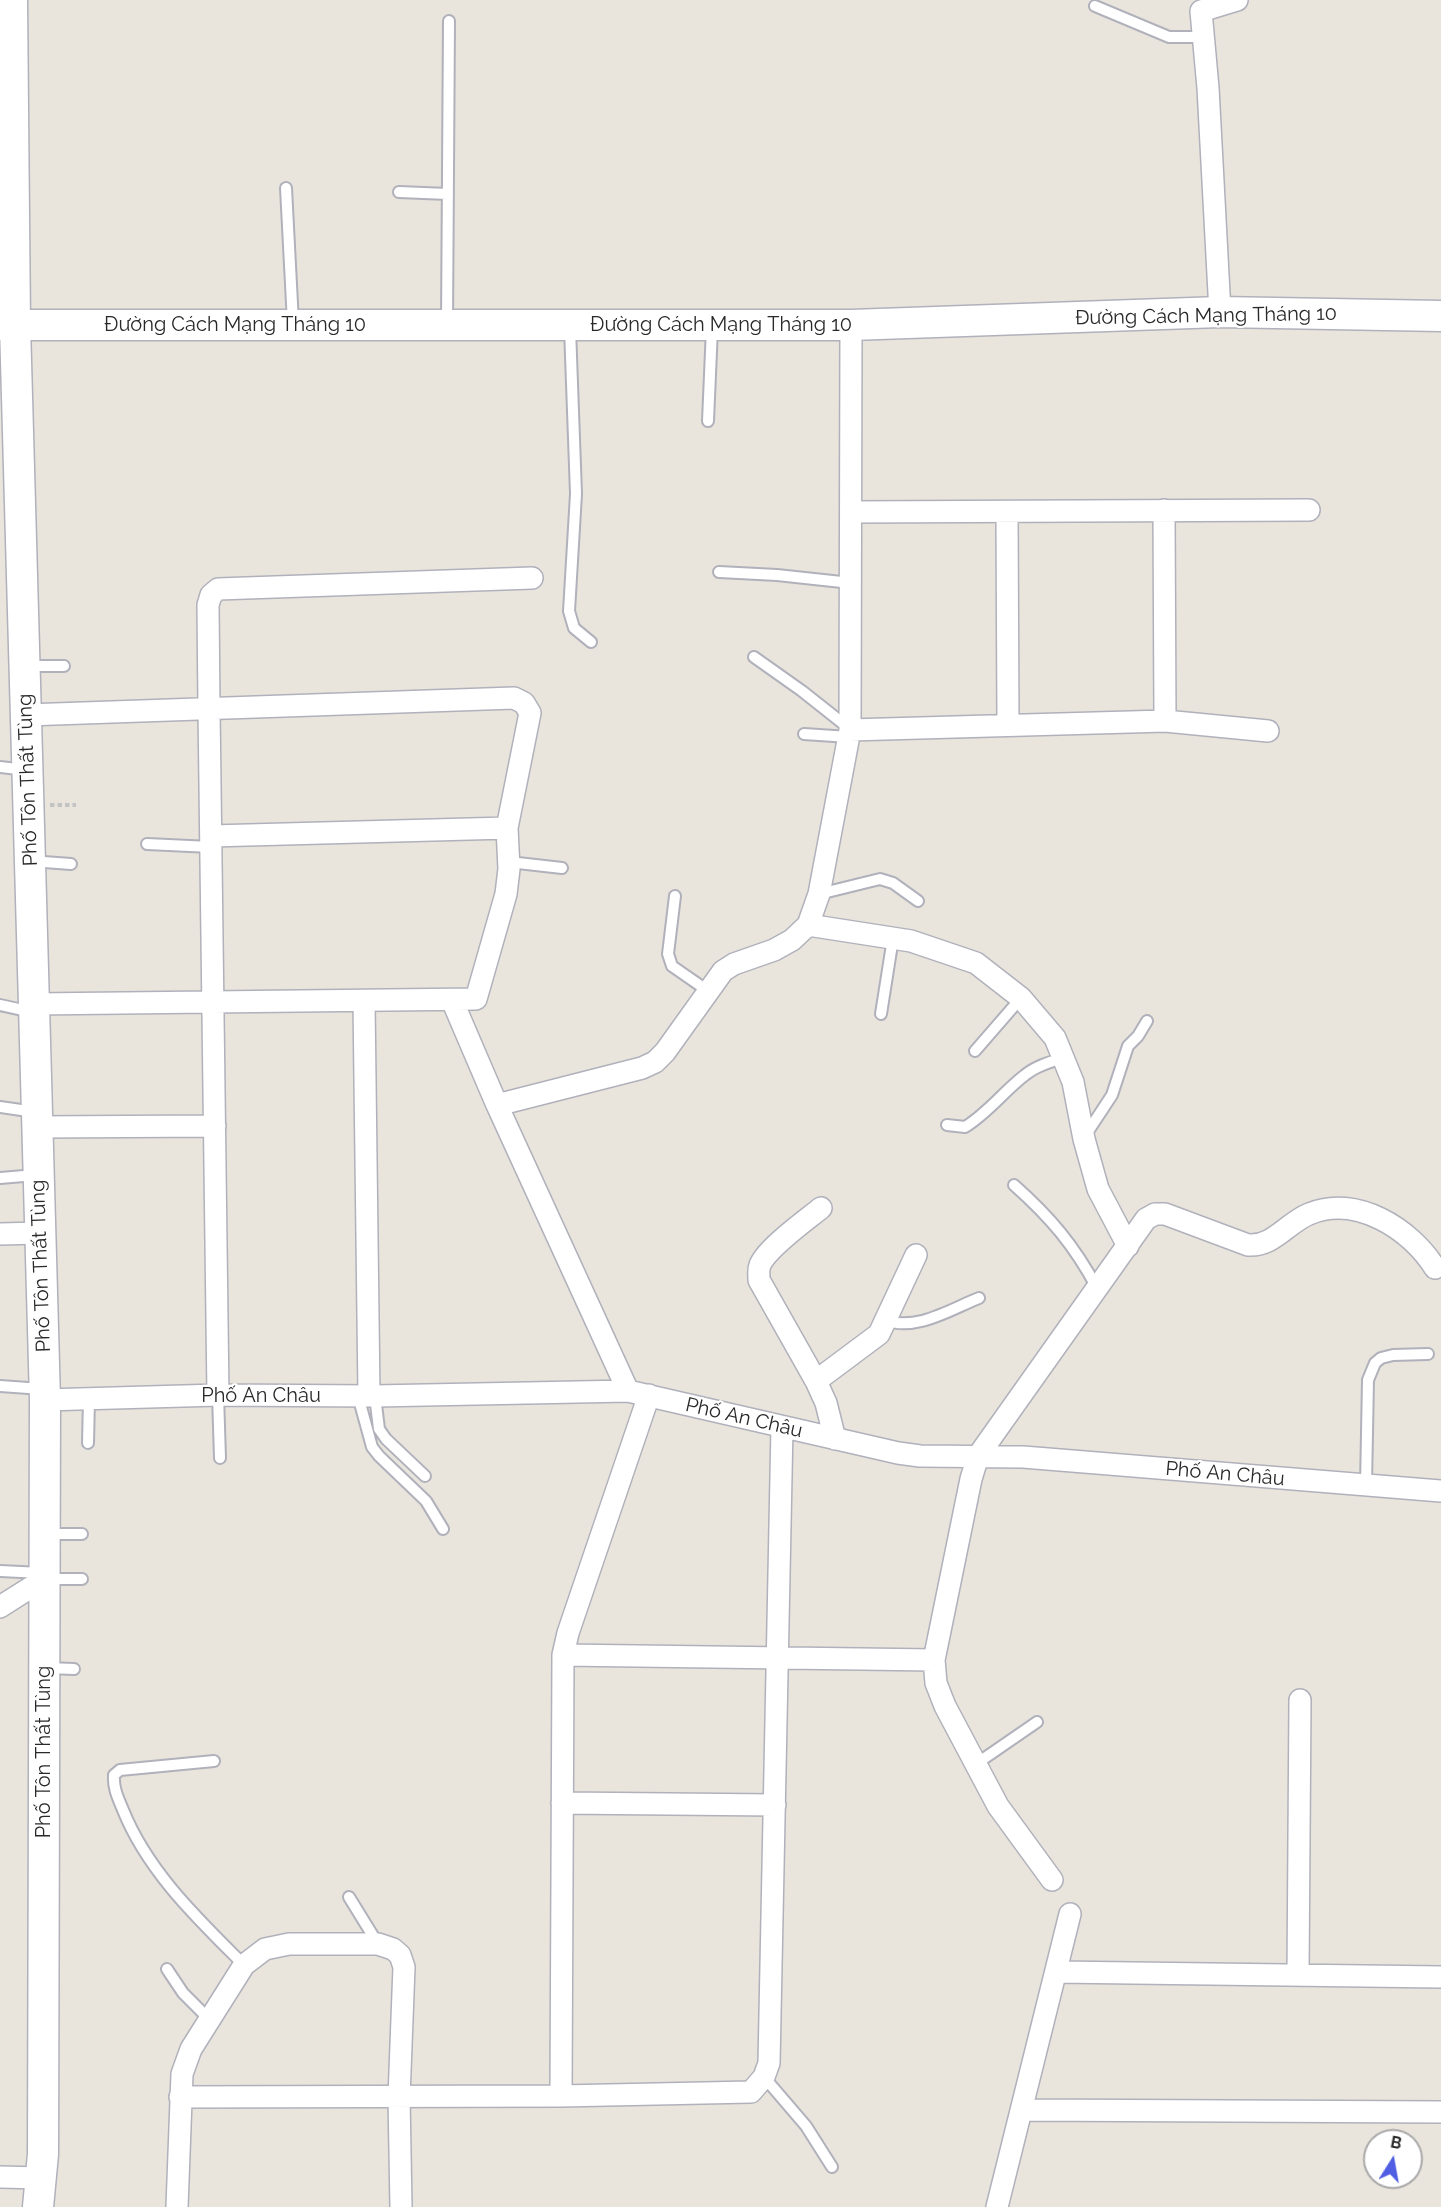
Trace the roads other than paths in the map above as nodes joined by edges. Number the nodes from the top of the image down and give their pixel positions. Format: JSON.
{"nodes":[{"id":1,"x":12,"y":0,"type":"edge"},
{"id":2,"x":1237,"y":0,"type":"edge"},
{"id":3,"x":1095,"y":6,"type":"dead end"},
{"id":4,"x":1198,"y":6,"type":"edge"},
{"id":5,"x":449,"y":21,"type":"dead end"},
{"id":6,"x":1203,"y":37,"type":"junction"},
{"id":7,"x":285,"y":188,"type":"dead end"},
{"id":8,"x":399,"y":192,"type":"dead end"},
{"id":9,"x":448,"y":194,"type":"junction"},
{"id":10,"x":1220,"y":312,"type":"junction"},
{"id":11,"x":1441,"y":316,"type":"edge"},
{"id":12,"x":8,"y":325,"type":"edge"},
{"id":13,"x":293,"y":325,"type":"junction"},
{"id":14,"x":447,"y":325,"type":"junction"},
{"id":15,"x":570,"y":325,"type":"junction"},
{"id":16,"x":712,"y":325,"type":"junction"},
{"id":17,"x":850,"y":325,"type":"junction"},
{"id":18,"x":708,"y":421,"type":"dead end"},
{"id":19,"x":1164,"y":510,"type":"junction"},
{"id":20,"x":1309,"y":510,"type":"dead end"},
{"id":21,"x":852,"y":512,"type":"junction"},
{"id":22,"x":1007,"y":512,"type":"junction"},
{"id":23,"x":719,"y":572,"type":"dead end"},
{"id":24,"x":532,"y":578,"type":"dead end"},
{"id":25,"x":851,"y":583,"type":"junction"},
{"id":26,"x":591,"y":642,"type":"dead end"},
{"id":27,"x":754,"y":657,"type":"dead end"},
{"id":28,"x":24,"y":666,"type":"junction"},
{"id":29,"x":64,"y":666,"type":"dead end"},
{"id":30,"x":209,"y":709,"type":"junction"},
{"id":31,"x":26,"y":715,"type":"junction"},
{"id":32,"x":1164,"y":721,"type":"junction"},
{"id":33,"x":1008,"y":725,"type":"junction"},
{"id":34,"x":1268,"y":731,"type":"dead end"},
{"id":35,"x":804,"y":734,"type":"dead end"},
{"id":36,"x":850,"y":734,"type":"junction"},
{"id":37,"x":14,"y":768,"type":"edge"},
{"id":38,"x":507,"y":828,"type":"junction"},
{"id":39,"x":211,"y":841,"type":"junction"},
{"id":40,"x":147,"y":844,"type":"dead end"},
{"id":41,"x":30,"y":861,"type":"junction"},
{"id":42,"x":509,"y":862,"type":"junction"},
{"id":43,"x":71,"y":864,"type":"dead end"},
{"id":44,"x":562,"y":868,"type":"dead end"},
{"id":45,"x":819,"y":894,"type":"junction"},
{"id":46,"x":675,"y":896,"type":"dead end"},
{"id":47,"x":918,"y":901,"type":"dead end"},
{"id":48,"x":808,"y":925,"type":"junction"},
{"id":49,"x":893,"y":938,"type":"junction"},
{"id":50,"x":708,"y":991,"type":"junction"},
{"id":51,"x":1021,"y":998,"type":"junction"},
{"id":52,"x":452,"y":1000,"type":"junction"},
{"id":53,"x":364,"y":1001,"type":"junction"},
{"id":54,"x":213,"y":1003,"type":"junction"},
{"id":55,"x":0,"y":1005,"type":"edge"},
{"id":56,"x":34,"y":1009,"type":"junction"},
{"id":57,"x":881,"y":1014,"type":"dead end"},
{"id":58,"x":1147,"y":1021,"type":"dead end"},
{"id":59,"x":975,"y":1051,"type":"dead end"},
{"id":60,"x":1063,"y":1058,"type":"junction"},
{"id":61,"x":497,"y":1105,"type":"junction"},
{"id":62,"x":0,"y":1107,"type":"edge"},
{"id":63,"x":37,"y":1120,"type":"junction"},
{"id":64,"x":947,"y":1125,"type":"dead end"},
{"id":65,"x":215,"y":1126,"type":"junction"},
{"id":66,"x":1084,"y":1139,"type":"junction"},
{"id":67,"x":39,"y":1174,"type":"junction"},
{"id":68,"x":0,"y":1178,"type":"edge"},
{"id":69,"x":1014,"y":1185,"type":"dead end"},
{"id":70,"x":821,"y":1208,"type":"dead end"},
{"id":71,"x":40,"y":1233,"type":"junction"},
{"id":72,"x":0,"y":1234,"type":"edge"},
{"id":73,"x":1128,"y":1246,"type":"junction"},
{"id":74,"x":916,"y":1255,"type":"dead end"},
{"id":75,"x":1435,"y":1268,"type":"dead end"},
{"id":76,"x":1097,"y":1288,"type":"junction"},
{"id":77,"x":979,"y":1298,"type":"dead end"},
{"id":78,"x":885,"y":1320,"type":"junction"},
{"id":79,"x":1428,"y":1354,"type":"dead end"},
{"id":80,"x":816,"y":1381,"type":"junction"},
{"id":81,"x":0,"y":1386,"type":"edge"},
{"id":82,"x":628,"y":1391,"type":"junction"},
{"id":83,"x":45,"y":1394,"type":"junction"},
{"id":84,"x":218,"y":1395,"type":"junction"},
{"id":85,"x":649,"y":1395,"type":"junction"},
{"id":86,"x":367,"y":1396,"type":"junction"},
{"id":87,"x":89,"y":1399,"type":"junction"},
{"id":88,"x":782,"y":1427,"type":"junction"},
{"id":89,"x":835,"y":1439,"type":"junction"},
{"id":90,"x":88,"y":1443,"type":"dead end"},
{"id":91,"x":978,"y":1456,"type":"junction"},
{"id":92,"x":220,"y":1458,"type":"dead end"},
{"id":93,"x":425,"y":1476,"type":"dead end"},
{"id":94,"x":1366,"y":1485,"type":"junction"},
{"id":95,"x":1441,"y":1491,"type":"edge"},
{"id":96,"x":443,"y":1529,"type":"dead end"},
{"id":97,"x":44,"y":1534,"type":"junction"},
{"id":98,"x":82,"y":1534,"type":"dead end"},
{"id":99,"x":0,"y":1570,"type":"edge"},
{"id":100,"x":44,"y":1576,"type":"junction"},
{"id":101,"x":82,"y":1579,"type":"dead end"},
{"id":102,"x":0,"y":1607,"type":"edge"},
{"id":103,"x":563,"y":1655,"type":"junction"},
{"id":104,"x":778,"y":1659,"type":"junction"},
{"id":105,"x":934,"y":1660,"type":"junction"},
{"id":106,"x":44,"y":1668,"type":"junction"},
{"id":107,"x":74,"y":1670,"type":"dead end"},
{"id":108,"x":1300,"y":1700,"type":"dead end"},
{"id":109,"x":1037,"y":1722,"type":"dead end"},
{"id":110,"x":214,"y":1761,"type":"dead end"},
{"id":111,"x":976,"y":1764,"type":"junction"},
{"id":112,"x":562,"y":1803,"type":"junction"},
{"id":113,"x":775,"y":1805,"type":"junction"},
{"id":114,"x":1052,"y":1880,"type":"dead end"},
{"id":115,"x":349,"y":1897,"type":"dead end"},
{"id":116,"x":1070,"y":1914,"type":"dead end"},
{"id":117,"x":378,"y":1944,"type":"junction"},
{"id":118,"x":244,"y":1965,"type":"junction"},
{"id":119,"x":167,"y":1969,"type":"dead end"},
{"id":120,"x":1056,"y":1972,"type":"junction"},
{"id":121,"x":1298,"y":1975,"type":"junction"},
{"id":122,"x":1441,"y":1977,"type":"edge"},
{"id":123,"x":209,"y":2019,"type":"junction"},
{"id":124,"x":764,"y":2077,"type":"junction"},
{"id":125,"x":561,"y":2096,"type":"junction"},
{"id":126,"x":180,"y":2097,"type":"junction"},
{"id":127,"x":399,"y":2097,"type":"junction"},
{"id":128,"x":1022,"y":2110,"type":"junction"},
{"id":129,"x":1441,"y":2112,"type":"edge"},
{"id":130,"x":832,"y":2167,"type":"dead end"},
{"id":131,"x":0,"y":2176,"type":"edge"},
{"id":132,"x":40,"y":2192,"type":"edge"},
{"id":133,"x":177,"y":2207,"type":"edge"},
{"id":134,"x":401,"y":2207,"type":"edge"},
{"id":135,"x":997,"y":2207,"type":"edge"}],
"edges":[{"from":1,"to":12,"type":"street","name":"Phố Tôn Thất Tùng"},
{"from":2,"to":4,"type":"street"},
{"from":3,"to":6,"type":"lane"},
{"from":4,"to":6,"type":"street"},
{"from":5,"to":9,"type":"lane"},
{"from":6,"to":10,"type":"street"},
{"from":7,"to":13,"type":"lane"},
{"from":8,"to":9,"type":"lane"},
{"from":9,"to":14,"type":"lane"},
{"from":10,"to":11,"type":"street","name":"Đường Cách Mạng Tháng 10"},
{"from":10,"to":17,"type":"street","name":"Đường Cách Mạng Tháng 10"},
{"from":12,"to":13,"type":"street","name":"Đường Cách Mạng Tháng 10"},
{"from":12,"to":28,"type":"street","name":"Phố Tôn Thất Tùng"},
{"from":13,"to":14,"type":"street","name":"Đường Cách Mạng Tháng 10"},
{"from":14,"to":15,"type":"street","name":"Đường Cách Mạng Tháng 10"},
{"from":15,"to":16,"type":"street","name":"Đường Cách Mạng Tháng 10"},
{"from":15,"to":26,"type":"lane"},
{"from":16,"to":17,"type":"street","name":"Đường Cách Mạng Tháng 10"},
{"from":16,"to":18,"type":"lane"},
{"from":17,"to":21,"type":"street"},
{"from":19,"to":20,"type":"street"},
{"from":19,"to":22,"type":"street"},
{"from":19,"to":32,"type":"street"},
{"from":21,"to":22,"type":"street"},
{"from":21,"to":25,"type":"street"},
{"from":22,"to":33,"type":"street"},
{"from":23,"to":25,"type":"lane"},
{"from":24,"to":30,"type":"street"},
{"from":25,"to":36,"type":"street"},
{"from":27,"to":36,"type":"lane"},
{"from":28,"to":29,"type":"lane"},
{"from":28,"to":31,"type":"street","name":"Phố Tôn Thất Tùng"},
{"from":30,"to":31,"type":"street"},
{"from":30,"to":38,"type":"street"},
{"from":30,"to":39,"type":"street"},
{"from":31,"to":37,"type":"street","name":"Phố Tôn Thất Tùng"},
{"from":32,"to":33,"type":"street"},
{"from":32,"to":34,"type":"street"},
{"from":33,"to":36,"type":"street"},
{"from":35,"to":36,"type":"lane"},
{"from":36,"to":45,"type":"street"},
{"from":37,"to":41,"type":"street","name":"Phố Tôn Thất Tùng"},
{"from":38,"to":39,"type":"street"},
{"from":38,"to":42,"type":"street"},
{"from":39,"to":40,"type":"lane"},
{"from":39,"to":54,"type":"street"},
{"from":41,"to":43,"type":"lane"},
{"from":41,"to":56,"type":"street","name":"Phố Tôn Thất Tùng"},
{"from":42,"to":44,"type":"lane"},
{"from":42,"to":52,"type":"street"},
{"from":45,"to":47,"type":"lane"},
{"from":45,"to":48,"type":"street"},
{"from":46,"to":50,"type":"lane"},
{"from":48,"to":49,"type":"street"},
{"from":48,"to":50,"type":"street"},
{"from":49,"to":51,"type":"street"},
{"from":49,"to":57,"type":"lane"},
{"from":50,"to":61,"type":"street"},
{"from":51,"to":59,"type":"lane"},
{"from":51,"to":60,"type":"street"},
{"from":52,"to":53,"type":"street"},
{"from":52,"to":61,"type":"street"},
{"from":53,"to":54,"type":"street"},
{"from":53,"to":86,"type":"street"},
{"from":54,"to":56,"type":"street"},
{"from":54,"to":65,"type":"street"},
{"from":55,"to":56,"type":"lane"},
{"from":56,"to":63,"type":"street","name":"Phố Tôn Thất Tùng"},
{"from":58,"to":66,"type":"lane"},
{"from":60,"to":64,"type":"lane"},
{"from":60,"to":66,"type":"street"},
{"from":61,"to":82,"type":"street"},
{"from":62,"to":63,"type":"lane"},
{"from":63,"to":65,"type":"street"},
{"from":63,"to":67,"type":"street","name":"Phố Tôn Thất Tùng"},
{"from":65,"to":84,"type":"street"},
{"from":66,"to":73,"type":"street"},
{"from":67,"to":68,"type":"lane"},
{"from":67,"to":71,"type":"street","name":"Phố Tôn Thất Tùng"},
{"from":69,"to":76,"type":"lane"},
{"from":70,"to":80,"type":"street"},
{"from":71,"to":72,"type":"street"},
{"from":71,"to":83,"type":"street","name":"Phố Tôn Thất Tùng"},
{"from":73,"to":75,"type":"street"},
{"from":73,"to":76,"type":"street"},
{"from":74,"to":78,"type":"street"},
{"from":76,"to":91,"type":"street"},
{"from":77,"to":78,"type":"lane"},
{"from":78,"to":80,"type":"street"},
{"from":79,"to":94,"type":"lane"},
{"from":80,"to":89,"type":"street"},
{"from":81,"to":83,"type":"lane"},
{"from":82,"to":85,"type":"street","name":"Phố An Châu"},
{"from":82,"to":86,"type":"street","name":"Phố An Châu"},
{"from":83,"to":87,"type":"street","name":"Phố An Châu"},
{"from":83,"to":97,"type":"street","name":"Phố Tôn Thất Tùng"},
{"from":84,"to":86,"type":"street","name":"Phố An Châu"},
{"from":84,"to":87,"type":"street","name":"Phố An Châu"},
{"from":84,"to":92,"type":"lane"},
{"from":85,"to":88,"type":"street","name":"Phố An Châu"},
{"from":85,"to":103,"type":"street"},
{"from":86,"to":93,"type":"lane"},
{"from":86,"to":96,"type":"lane"},
{"from":87,"to":90,"type":"lane"},
{"from":88,"to":89,"type":"street","name":"Phố An Châu"},
{"from":88,"to":104,"type":"street"},
{"from":89,"to":91,"type":"street","name":"Phố An Châu"},
{"from":91,"to":94,"type":"street","name":"Phố An Châu"},
{"from":91,"to":105,"type":"street"},
{"from":94,"to":95,"type":"street","name":"Phố An Châu"},
{"from":97,"to":98,"type":"lane"},
{"from":97,"to":100,"type":"street","name":"Phố Tôn Thất Tùng"},
{"from":99,"to":100,"type":"lane"},
{"from":100,"to":101,"type":"lane"},
{"from":100,"to":102,"type":"street"},
{"from":100,"to":106,"type":"street","name":"Phố Tôn Thất Tùng"},
{"from":103,"to":104,"type":"street"},
{"from":103,"to":112,"type":"street"},
{"from":104,"to":105,"type":"street"},
{"from":104,"to":113,"type":"street"},
{"from":105,"to":111,"type":"street"},
{"from":106,"to":107,"type":"lane"},
{"from":106,"to":132,"type":"street","name":"Phố Tôn Thất Tùng"},
{"from":108,"to":121,"type":"street"},
{"from":109,"to":111,"type":"lane"},
{"from":110,"to":118,"type":"lane"},
{"from":111,"to":114,"type":"street"},
{"from":112,"to":113,"type":"street"},
{"from":112,"to":125,"type":"street"},
{"from":113,"to":124,"type":"street"},
{"from":115,"to":117,"type":"lane"},
{"from":116,"to":120,"type":"street"},
{"from":117,"to":118,"type":"street"},
{"from":117,"to":127,"type":"street"},
{"from":118,"to":123,"type":"street"},
{"from":119,"to":123,"type":"lane"},
{"from":120,"to":121,"type":"street"},
{"from":120,"to":128,"type":"street"},
{"from":121,"to":122,"type":"street"},
{"from":123,"to":126,"type":"street"},
{"from":124,"to":125,"type":"street"},
{"from":124,"to":130,"type":"lane"},
{"from":125,"to":127,"type":"street"},
{"from":126,"to":127,"type":"street"},
{"from":126,"to":133,"type":"street"},
{"from":127,"to":134,"type":"street"},
{"from":128,"to":129,"type":"street"},
{"from":128,"to":135,"type":"street"},
{"from":131,"to":132,"type":"street"}]}
